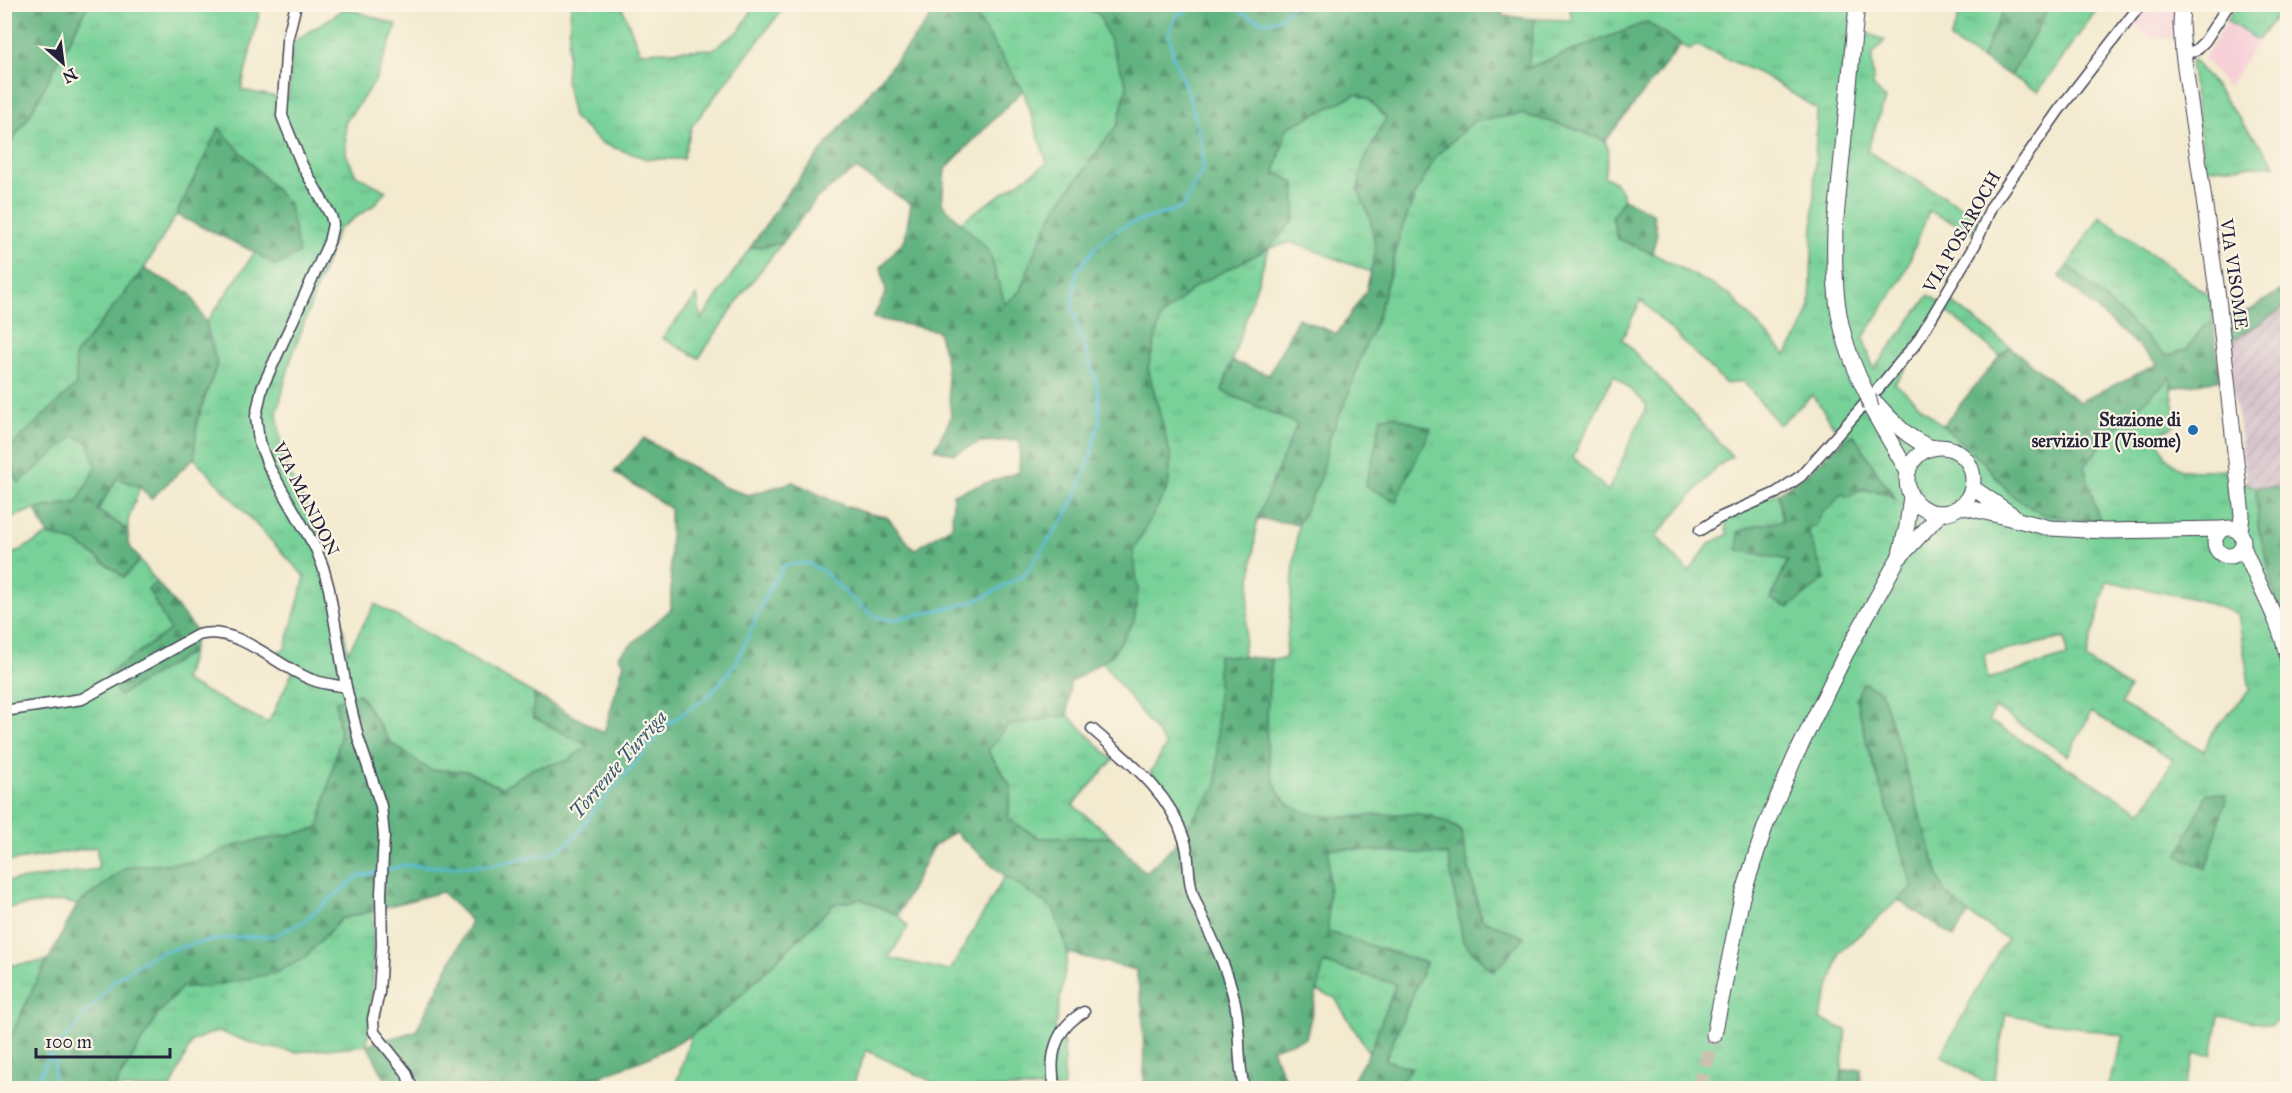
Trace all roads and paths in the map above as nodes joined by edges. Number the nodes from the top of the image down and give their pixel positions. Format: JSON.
{"nodes":[{"id":1,"x":296,"y":4,"type":"edge"},
{"id":2,"x":1857,"y":4,"type":"edge"},
{"id":3,"x":2141,"y":4,"type":"edge"},
{"id":4,"x":2182,"y":4,"type":"edge"},
{"id":5,"x":2229,"y":4,"type":"edge"},
{"id":6,"x":2183,"y":53,"type":"junction"},
{"id":7,"x":1872,"y":398,"type":"junction"},
{"id":8,"x":1933,"y":448,"type":"junction"},
{"id":9,"x":1908,"y":472,"type":"junction"},
{"id":10,"x":1973,"y":488,"type":"junction"},
{"id":11,"x":1911,"y":496,"type":"junction"},
{"id":12,"x":1961,"y":506,"type":"junction"},
{"id":13,"x":1941,"y":513,"type":"junction"},
{"id":14,"x":2024,"y":523,"type":"junction"},
{"id":15,"x":1700,"y":530,"type":"dead end"},
{"id":16,"x":2185,"y":530,"type":"junction"},
{"id":17,"x":2232,"y":538,"type":"junction"},
{"id":18,"x":1898,"y":559,"type":"junction"},
{"id":19,"x":2288,"y":661,"type":"edge"},
{"id":20,"x":346,"y":687,"type":"junction"},
{"id":21,"x":4,"y":711,"type":"edge"},
{"id":22,"x":1092,"y":729,"type":"dead end"},
{"id":23,"x":1084,"y":1012,"type":"dead end"},
{"id":24,"x":1714,"y":1035,"type":"tunnel mouth"},
{"id":25,"x":412,"y":1089,"type":"edge"},
{"id":26,"x":1055,"y":1089,"type":"edge"},
{"id":27,"x":1244,"y":1089,"type":"edge"}],
"edges":[{"from":1,"to":20,"type":"street","name":"VIA MANDON"},
{"from":2,"to":7,"type":"main road"},
{"from":3,"to":7,"type":"street","name":"VIA POSAROCH"},
{"from":4,"to":6,"type":"main road","name":"VIA VISOME"},
{"from":5,"to":6,"type":"street"},
{"from":6,"to":17,"type":"main road","name":"VIA VISOME"},
{"from":7,"to":8,"type":"main road"},
{"from":7,"to":9,"type":"main road"},
{"from":7,"to":15,"type":"street","name":"VIA POSAROCH"},
{"from":8,"to":9,"type":"main road"},
{"from":8,"to":10,"type":"main road"},
{"from":9,"to":11,"type":"main road"},
{"from":10,"to":12,"type":"main road"},
{"from":10,"to":14,"type":"main road"},
{"from":11,"to":13,"type":"main road"},
{"from":11,"to":18,"type":"main road"},
{"from":12,"to":13,"type":"main road"},
{"from":12,"to":14,"type":"main road"},
{"from":13,"to":18,"type":"main road"},
{"from":14,"to":16,"type":"main road"},
{"from":16,"to":17,"type":"main road"},
{"from":16,"to":17,"type":"main road"},
{"from":17,"to":19,"type":"main road"},
{"from":18,"to":24,"type":"main road"},
{"from":20,"to":21,"type":"street"},
{"from":20,"to":25,"type":"street","name":"VIA MANDON"},
{"from":22,"to":27,"type":"street"},
{"from":23,"to":26,"type":"street"}]}
